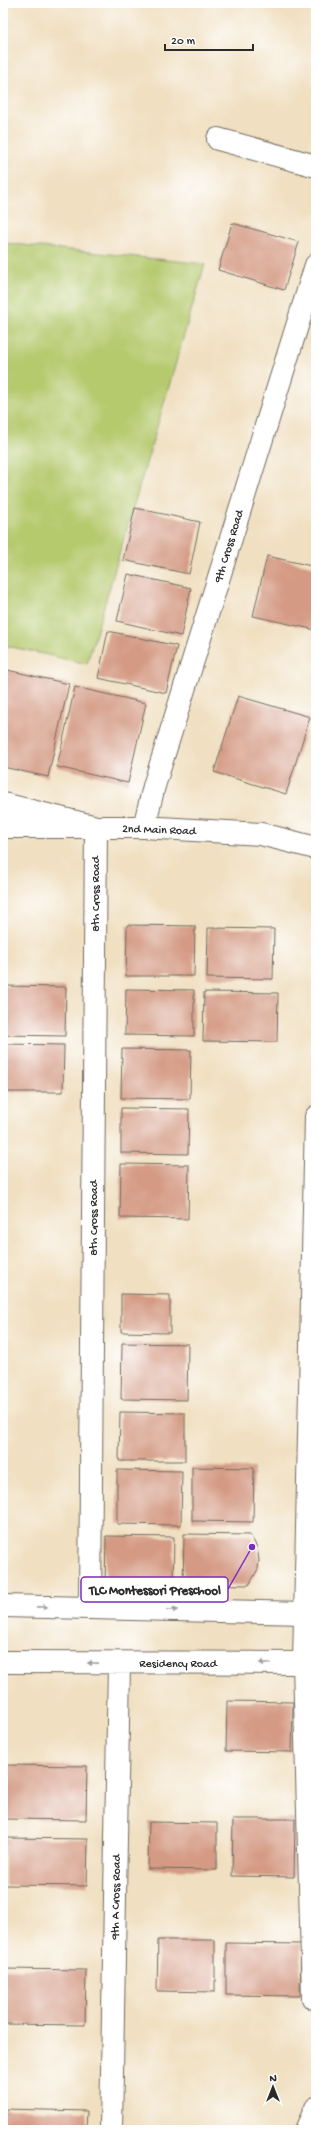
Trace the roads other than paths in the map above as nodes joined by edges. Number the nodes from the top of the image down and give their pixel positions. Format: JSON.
{"nodes":[{"id":1,"x":218,"y":139,"type":"dead end"},
{"id":2,"x":316,"y":166,"type":"edge"},
{"id":3,"x":316,"y":265,"type":"edge"},
{"id":4,"x":3,"y":804,"type":"edge"},
{"id":5,"x":3,"y":828,"type":"edge"},
{"id":6,"x":96,"y":828,"type":"junction"},
{"id":7,"x":144,"y":828,"type":"junction"},
{"id":8,"x":316,"y":848,"type":"edge"},
{"id":9,"x":316,"y":1117,"type":"edge"},
{"id":10,"x":3,"y":1606,"type":"edge"},
{"id":11,"x":90,"y":1608,"type":"junction"},
{"id":12,"x":306,"y":1613,"type":"junction"},
{"id":13,"x":3,"y":1662,"type":"edge"},
{"id":14,"x":304,"y":1663,"type":"junction"},
{"id":15,"x":119,"y":1664,"type":"junction"},
{"id":16,"x":313,"y":1998,"type":"dead end"},
{"id":17,"x":316,"y":2108,"type":"edge"},
{"id":18,"x":111,"y":2130,"type":"edge"},
{"id":19,"x":306,"y":2130,"type":"edge"}],
"edges":[{"from":1,"to":2,"type":"street"},
{"from":3,"to":7,"type":"street","name":"9th Cross Road"},
{"from":4,"to":6,"type":"street","name":"2nd Main Road"},
{"from":5,"to":6,"type":"street"},
{"from":6,"to":7,"type":"street","name":"2nd Main Road"},
{"from":6,"to":11,"type":"street","name":"8th Cross Road"},
{"from":7,"to":8,"type":"street","name":"2nd Main Road"},
{"from":9,"to":12,"type":"street"},
{"from":10,"to":11,"type":"street","one_way":true},
{"from":11,"to":12,"type":"street","one_way":true},
{"from":12,"to":14,"type":"street"},
{"from":15,"to":13,"type":"street","name":"Residency Road","one_way":true},
{"from":14,"to":15,"type":"street","name":"Residency Road","one_way":true},
{"from":14,"to":16,"type":"street"},
{"from":15,"to":18,"type":"street","name":"9th A Cross Road"},
{"from":17,"to":19,"type":"street"}]}
